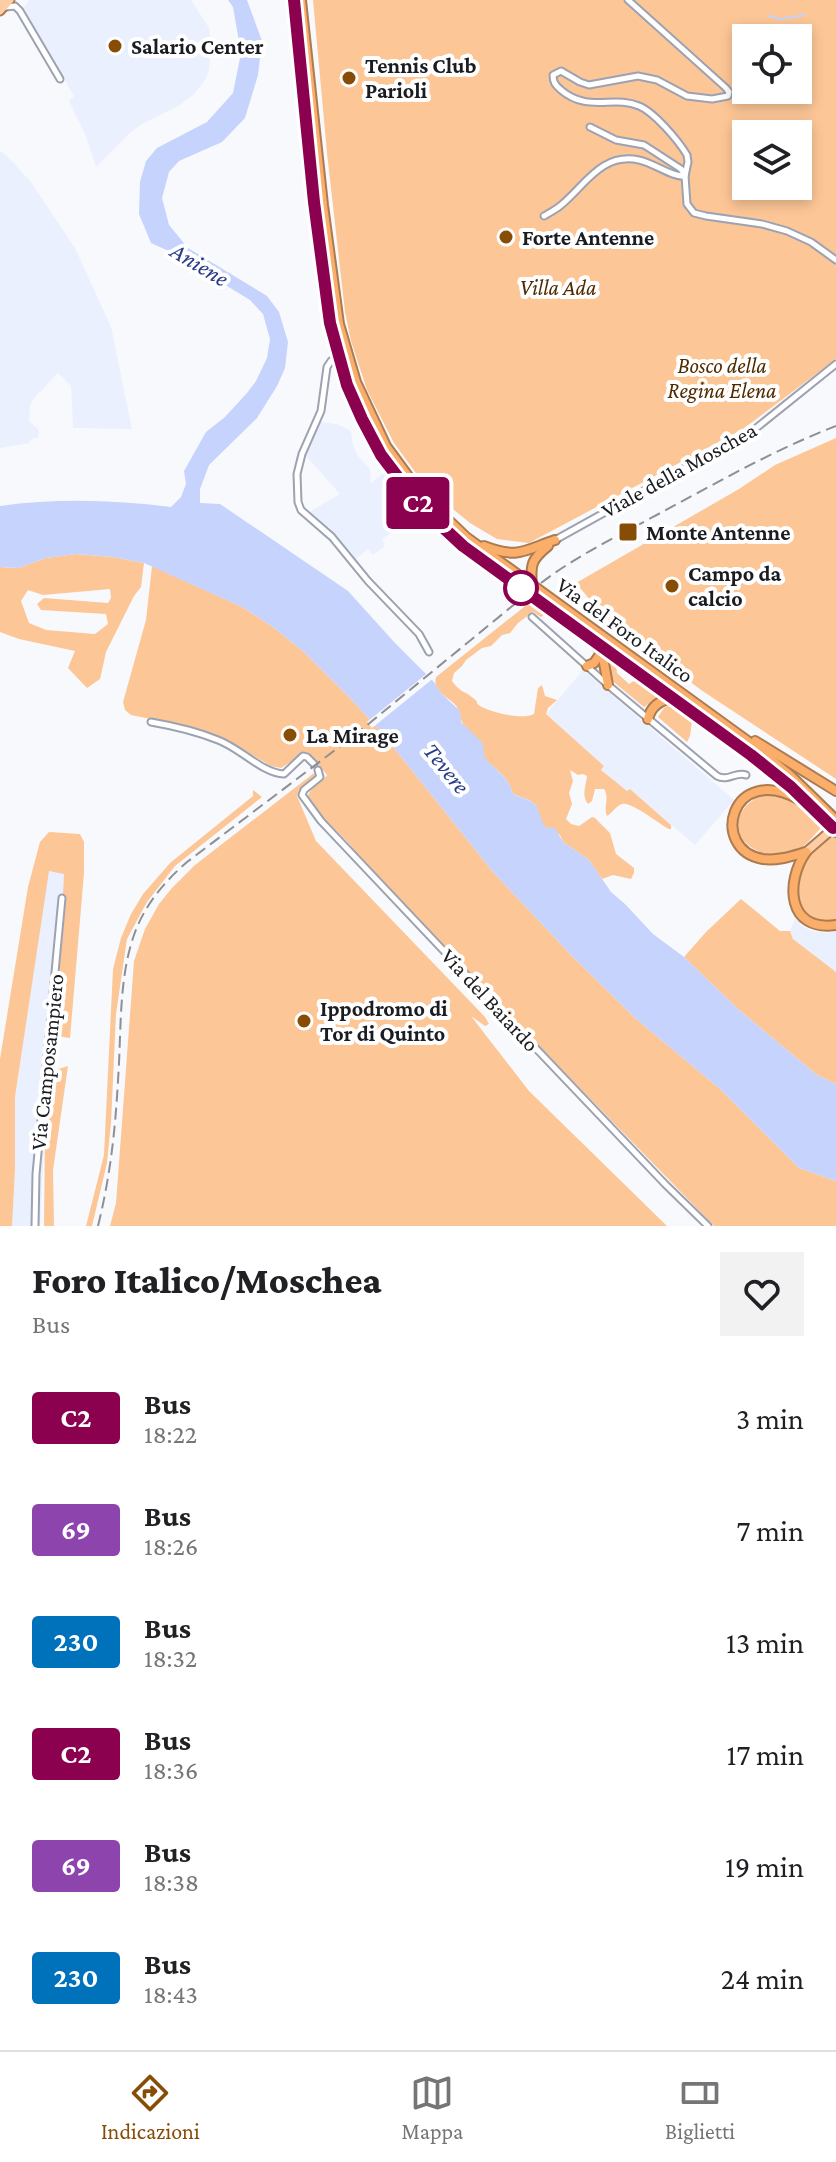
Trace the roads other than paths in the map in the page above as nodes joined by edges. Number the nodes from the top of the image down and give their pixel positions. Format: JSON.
{"nodes":[{"id":1,"x":287,"y":0,"type":"edge"},
{"id":2,"x":294,"y":0,"type":"edge"},
{"id":3,"x":302,"y":0,"type":"edge"},
{"id":4,"x":628,"y":0,"type":"edge"},
{"id":5,"x":3,"y":4,"type":"edge"},
{"id":6,"x":297,"y":29,"type":"junction"},
{"id":7,"x":60,"y":79,"type":"dead end"},
{"id":8,"x":590,"y":127,"type":"dead end"},
{"id":9,"x":685,"y":176,"type":"junction"},
{"id":10,"x":544,"y":216,"type":"dead end"},
{"id":11,"x":836,"y":260,"type":"edge"},
{"id":12,"x":338,"y":357,"type":"junction"},
{"id":13,"x":836,"y":364,"type":"edge"},
{"id":14,"x":555,"y":540,"type":"junction"},
{"id":15,"x":472,"y":541,"type":"junction"},
{"id":16,"x":532,"y":585,"type":"junction"},
{"id":17,"x":532,"y":617,"type":"dead end"},
{"id":18,"x":581,"y":631,"type":"junction"},
{"id":19,"x":429,"y":652,"type":"dead end"},
{"id":20,"x":602,"y":652,"type":"junction"},
{"id":21,"x":587,"y":666,"type":"junction"},
{"id":22,"x":608,"y":685,"type":"junction"},
{"id":23,"x":673,"y":698,"type":"junction"},
{"id":24,"x":648,"y":719,"type":"junction"},
{"id":25,"x":151,"y":722,"type":"dead end"},
{"id":26,"x":729,"y":727,"type":"junction"},
{"id":27,"x":746,"y":775,"type":"dead end"},
{"id":28,"x":836,"y":791,"type":"edge"},
{"id":29,"x":815,"y":809,"type":"junction"},
{"id":30,"x":836,"y":820,"type":"edge"},
{"id":31,"x":832,"y":832,"type":"edge"},
{"id":32,"x":806,"y":852,"type":"junction"},
{"id":33,"x":62,"y":898,"type":"dead end"},
{"id":34,"x":836,"y":925,"type":"edge"},
{"id":35,"x":35,"y":1226,"type":"edge"},
{"id":36,"x":708,"y":1226,"type":"edge"}],
"edges":[{"from":1,"to":6,"type":"highway"},
{"from":2,"to":6,"type":"highway","name":"Via del Foro Italico"},
{"from":3,"to":15,"type":"highway","name":"Via del Foro Italico"},
{"from":4,"to":9,"type":"street"},
{"from":5,"to":7,"type":"street"},
{"from":6,"to":12,"type":"highway","name":"Via del Foro Italico"},
{"from":8,"to":9,"type":"street"},
{"from":9,"to":10,"type":"street"},
{"from":9,"to":11,"type":"street"},
{"from":12,"to":18,"type":"highway","name":"Via del Foro Italico"},
{"from":12,"to":19,"type":"street"},
{"from":13,"to":14,"type":"street","name":"Viale della Moschea"},
{"from":14,"to":15,"type":"highway"},
{"from":14,"to":16,"type":"highway"},
{"from":15,"to":16,"type":"highway","name":"Via del Foro Italico"},
{"from":16,"to":26,"type":"highway","name":"Via del Foro Italico"},
{"from":17,"to":21,"type":"street","name":"Via del Foro Italico"},
{"from":18,"to":20,"type":"highway"},
{"from":18,"to":23,"type":"highway","name":"Via del Foro Italico"},
{"from":20,"to":21,"type":"highway"},
{"from":20,"to":22,"type":"highway"},
{"from":21,"to":22,"type":"street","name":"Via del Foro Italico"},
{"from":22,"to":24,"type":"street","name":"Via del Foro Italico"},
{"from":23,"to":24,"type":"highway"},
{"from":23,"to":29,"type":"highway","name":"Via del Foro Italico"},
{"from":24,"to":27,"type":"street","name":"Via del Foro Italico"},
{"from":25,"to":36,"type":"street","name":"Via del Baiardo"},
{"from":26,"to":28,"type":"highway"},
{"from":26,"to":30,"type":"highway","name":"Via del Foro Italico"},
{"from":29,"to":31,"type":"highway","name":"Via del Foro Italico"},
{"from":29,"to":32,"type":"highway"},
{"from":31,"to":32,"type":"main road"},
{"from":32,"to":34,"type":"highway"},
{"from":33,"to":35,"type":"street","name":"Via Camposampiero"}]}
